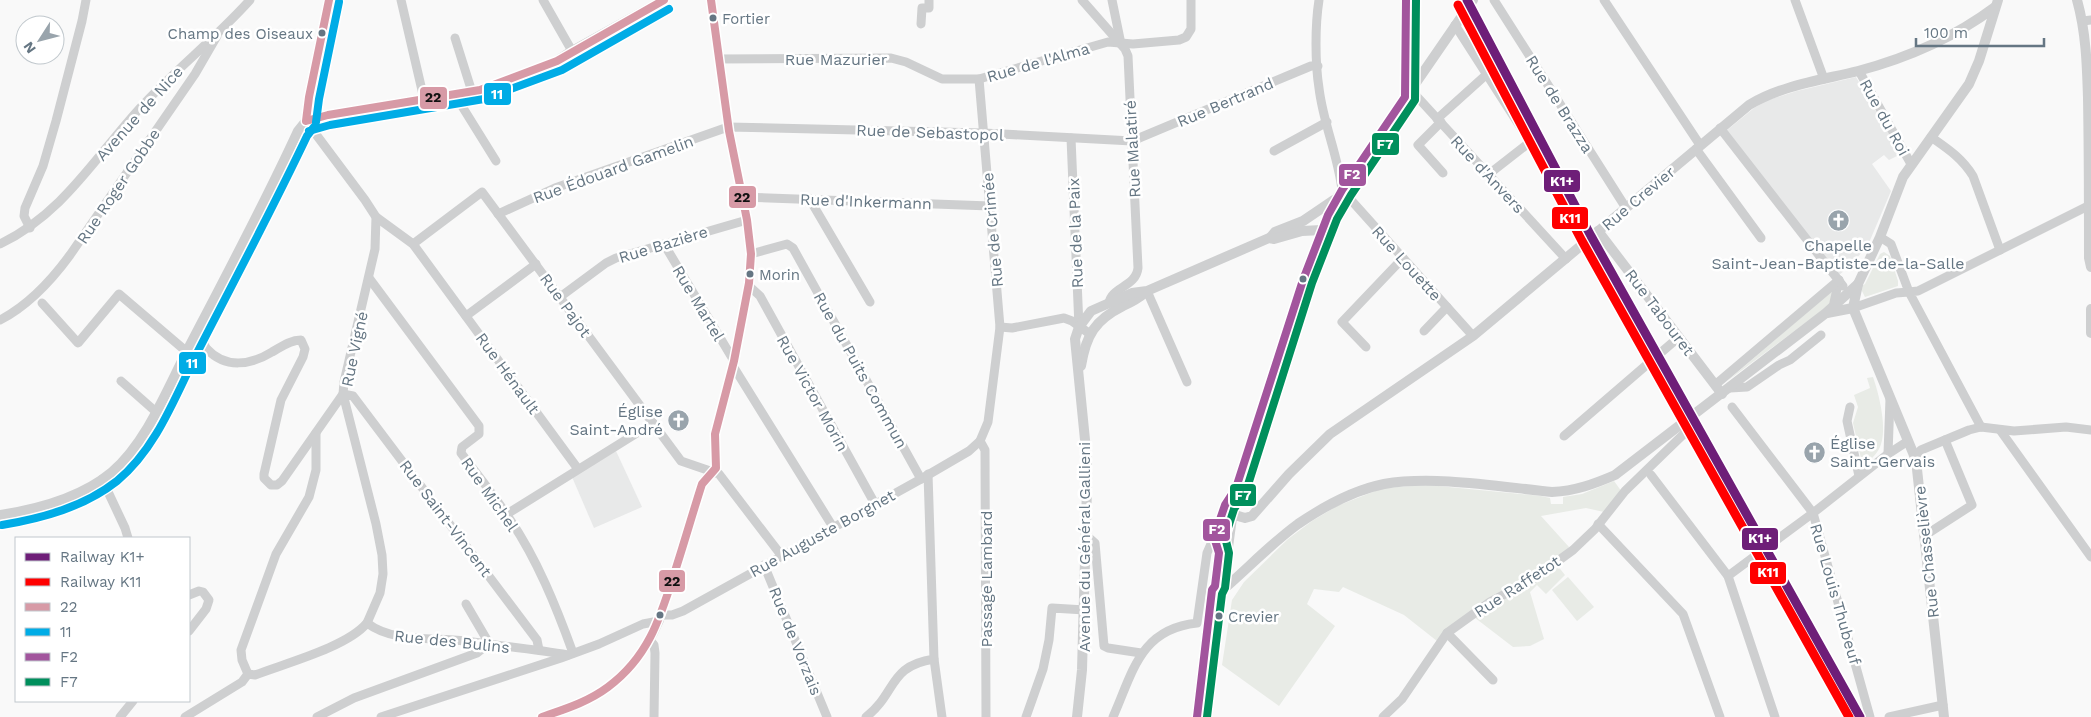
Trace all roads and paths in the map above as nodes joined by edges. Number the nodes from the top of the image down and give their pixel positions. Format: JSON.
{"nodes":[{"id":1,"x":250,"y":0,"type":"edge"},
{"id":2,"x":329,"y":0,"type":"edge"},
{"id":3,"x":401,"y":0,"type":"edge"},
{"id":4,"x":543,"y":0,"type":"edge"},
{"id":5,"x":664,"y":0,"type":"edge"},
{"id":6,"x":711,"y":0,"type":"edge"},
{"id":7,"x":929,"y":0,"type":"edge"},
{"id":8,"x":1082,"y":0,"type":"edge"},
{"id":9,"x":1112,"y":0,"type":"edge"},
{"id":10,"x":1191,"y":0,"type":"edge"},
{"id":11,"x":1319,"y":0,"type":"edge"},
{"id":12,"x":1406,"y":0,"type":"edge"},
{"id":13,"x":1473,"y":0,"type":"edge"},
{"id":14,"x":1494,"y":0,"type":"edge"},
{"id":15,"x":1604,"y":0,"type":"edge"},
{"id":16,"x":1794,"y":0,"type":"edge"},
{"id":17,"x":2077,"y":0,"type":"edge"},
{"id":18,"x":86,"y":3,"type":"edge"},
{"id":19,"x":1997,"y":3,"type":"edge"},
{"id":20,"x":650,"y":4,"type":"edge"},
{"id":21,"x":2087,"y":20,"type":"edge"},
{"id":22,"x":921,"y":24,"type":"dead end"},
{"id":23,"x":1455,"y":25,"type":"junction"},
{"id":24,"x":217,"y":36,"type":"junction"},
{"id":25,"x":455,"y":38,"type":"dead end"},
{"id":26,"x":1121,"y":44,"type":"junction"},
{"id":27,"x":572,"y":51,"type":"junction"},
{"id":28,"x":719,"y":59,"type":"junction"},
{"id":29,"x":1318,"y":66,"type":"junction"},
{"id":30,"x":1859,"y":71,"type":"junction"},
{"id":31,"x":1486,"y":74,"type":"junction"},
{"id":32,"x":979,"y":79,"type":"junction"},
{"id":33,"x":1824,"y":79,"type":"junction"},
{"id":34,"x":472,"y":92,"type":"junction"},
{"id":35,"x":1408,"y":93,"type":"junction"},
{"id":36,"x":455,"y":95,"type":"junction"},
{"id":37,"x":424,"y":99,"type":"junction"},
{"id":38,"x":1439,"y":120,"type":"junction"},
{"id":39,"x":306,"y":121,"type":"junction"},
{"id":40,"x":1327,"y":122,"type":"junction"},
{"id":41,"x":728,"y":127,"type":"junction"},
{"id":42,"x":1720,"y":128,"type":"junction"},
{"id":43,"x":983,"y":133,"type":"junction"},
{"id":44,"x":1931,"y":137,"type":"junction"},
{"id":45,"x":1071,"y":138,"type":"junction"},
{"id":46,"x":1132,"y":141,"type":"junction"},
{"id":47,"x":1530,"y":142,"type":"junction"},
{"id":48,"x":1698,"y":147,"type":"junction"},
{"id":49,"x":1274,"y":151,"type":"dead end"},
{"id":50,"x":496,"y":161,"type":"dead end"},
{"id":51,"x":1911,"y":164,"type":"junction"},
{"id":52,"x":2090,"y":165,"type":"edge"},
{"id":53,"x":1442,"y":173,"type":"dead end"},
{"id":54,"x":1489,"y":174,"type":"junction"},
{"id":55,"x":1342,"y":190,"type":"junction"},
{"id":56,"x":742,"y":197,"type":"junction"},
{"id":57,"x":809,"y":198,"type":"junction"},
{"id":58,"x":1336,"y":199,"type":"junction"},
{"id":59,"x":2090,"y":205,"type":"junction"},
{"id":60,"x":990,"y":206,"type":"junction"},
{"id":61,"x":1626,"y":208,"type":"junction"},
{"id":62,"x":498,"y":214,"type":"junction"},
{"id":63,"x":376,"y":217,"type":"junction"},
{"id":64,"x":747,"y":220,"type":"junction"},
{"id":65,"x":30,"y":228,"type":"junction"},
{"id":66,"x":1322,"y":230,"type":"junction"},
{"id":67,"x":1594,"y":234,"type":"junction"},
{"id":68,"x":1880,"y":237,"type":"junction"},
{"id":69,"x":1269,"y":238,"type":"junction"},
{"id":70,"x":1761,"y":238,"type":"dead end"},
{"id":71,"x":0,"y":244,"type":"edge"},
{"id":72,"x":413,"y":244,"type":"junction"},
{"id":73,"x":664,"y":244,"type":"junction"},
{"id":74,"x":2000,"y":250,"type":"junction"},
{"id":75,"x":752,"y":254,"type":"junction"},
{"id":76,"x":1403,"y":258,"type":"junction"},
{"id":77,"x":1566,"y":259,"type":"junction"},
{"id":78,"x":536,"y":264,"type":"junction"},
{"id":79,"x":2091,"y":267,"type":"edge"},
{"id":80,"x":369,"y":278,"type":"junction"},
{"id":81,"x":1841,"y":283,"type":"junction"},
{"id":82,"x":1858,"y":284,"type":"junction"},
{"id":83,"x":748,"y":285,"type":"junction"},
{"id":84,"x":1147,"y":291,"type":"junction"},
{"id":85,"x":1909,"y":292,"type":"junction"},
{"id":86,"x":560,"y":297,"type":"junction"},
{"id":87,"x":870,"y":302,"type":"dead end"},
{"id":88,"x":42,"y":303,"type":"dead end"},
{"id":89,"x":1109,"y":303,"type":"junction"},
{"id":90,"x":1447,"y":307,"type":"junction"},
{"id":91,"x":1853,"y":308,"type":"junction"},
{"id":92,"x":2091,"y":309,"type":"edge"},
{"id":93,"x":1830,"y":310,"type":"junction"},
{"id":94,"x":466,"y":316,"type":"junction"},
{"id":95,"x":1106,"y":316,"type":"junction"},
{"id":96,"x":0,"y":320,"type":"edge"},
{"id":97,"x":1000,"y":327,"type":"junction"},
{"id":98,"x":1079,"y":327,"type":"junction"},
{"id":99,"x":1424,"y":331,"type":"dead end"},
{"id":100,"x":197,"y":332,"type":"junction"},
{"id":101,"x":2091,"y":333,"type":"edge"},
{"id":102,"x":1090,"y":334,"type":"junction"},
{"id":103,"x":1821,"y":335,"type":"dead end"},
{"id":104,"x":1473,"y":336,"type":"junction"},
{"id":105,"x":1679,"y":337,"type":"junction"},
{"id":106,"x":1366,"y":347,"type":"dead end"},
{"id":107,"x":187,"y":352,"type":"junction"},
{"id":108,"x":733,"y":364,"type":"junction"},
{"id":109,"x":1080,"y":377,"type":"junction"},
{"id":110,"x":121,"y":381,"type":"dead end"},
{"id":111,"x":1187,"y":382,"type":"dead end"},
{"id":112,"x":1716,"y":385,"type":"junction"},
{"id":113,"x":1726,"y":391,"type":"junction"},
{"id":114,"x":344,"y":394,"type":"junction"},
{"id":115,"x":1890,"y":399,"type":"junction"},
{"id":116,"x":1850,"y":407,"type":"dead end"},
{"id":117,"x":1732,"y":408,"type":"dead end"},
{"id":118,"x":155,"y":411,"type":"junction"},
{"id":119,"x":1693,"y":416,"type":"junction"},
{"id":120,"x":653,"y":423,"type":"junction"},
{"id":121,"x":1981,"y":427,"type":"junction"},
{"id":122,"x":2000,"y":430,"type":"junction"},
{"id":123,"x":2091,"y":430,"type":"edge"},
{"id":124,"x":316,"y":433,"type":"junction"},
{"id":125,"x":1564,"y":436,"type":"dead end"},
{"id":126,"x":1945,"y":440,"type":"junction"},
{"id":127,"x":1908,"y":441,"type":"junction"},
{"id":128,"x":980,"y":442,"type":"junction"},
{"id":129,"x":1888,"y":454,"type":"junction"},
{"id":130,"x":1915,"y":456,"type":"junction"},
{"id":131,"x":578,"y":468,"type":"junction"},
{"id":132,"x":713,"y":471,"type":"junction"},
{"id":133,"x":1651,"y":475,"type":"dead end"},
{"id":134,"x":1859,"y":476,"type":"junction"},
{"id":135,"x":924,"y":477,"type":"junction"},
{"id":136,"x":102,"y":479,"type":"junction"},
{"id":137,"x":1236,"y":488,"type":"junction"},
{"id":138,"x":875,"y":504,"type":"junction"},
{"id":139,"x":1813,"y":513,"type":"junction"},
{"id":140,"x":507,"y":514,"type":"junction"},
{"id":141,"x":0,"y":515,"type":"edge"},
{"id":142,"x":1232,"y":515,"type":"junction"},
{"id":143,"x":1221,"y":518,"type":"junction"},
{"id":144,"x":1598,"y":524,"type":"junction"},
{"id":145,"x":833,"y":527,"type":"junction"},
{"id":146,"x":1086,"y":535,"type":"junction"},
{"id":147,"x":1924,"y":536,"type":"junction"},
{"id":148,"x":128,"y":537,"type":"edge"},
{"id":149,"x":1214,"y":537,"type":"junction"},
{"id":150,"x":781,"y":555,"type":"junction"},
{"id":151,"x":2091,"y":557,"type":"edge"},
{"id":152,"x":764,"y":565,"type":"junction"},
{"id":153,"x":1728,"y":576,"type":"junction"},
{"id":154,"x":1220,"y":586,"type":"junction"},
{"id":155,"x":190,"y":595,"type":"edge"},
{"id":156,"x":466,"y":604,"type":"dead end"},
{"id":157,"x":1085,"y":610,"type":"junction"},
{"id":158,"x":660,"y":618,"type":"junction"},
{"id":159,"x":367,"y":623,"type":"junction"},
{"id":160,"x":190,"y":630,"type":"edge"},
{"id":161,"x":1447,"y":634,"type":"junction"},
{"id":162,"x":650,"y":640,"type":"junction"},
{"id":163,"x":487,"y":645,"type":"junction"},
{"id":164,"x":539,"y":650,"type":"junction"},
{"id":165,"x":1142,"y":653,"type":"junction"},
{"id":166,"x":571,"y":654,"type":"junction"},
{"id":167,"x":934,"y":659,"type":"junction"},
{"id":168,"x":549,"y":662,"type":"junction"},
{"id":169,"x":248,"y":674,"type":"junction"},
{"id":170,"x":1493,"y":680,"type":"dead end"},
{"id":171,"x":132,"y":702,"type":"edge"},
{"id":172,"x":1943,"y":705,"type":"junction"},
{"id":173,"x":1385,"y":716,"type":"edge"},
{"id":174,"x":120,"y":717,"type":"edge"},
{"id":175,"x":184,"y":717,"type":"edge"},
{"id":176,"x":317,"y":717,"type":"edge"},
{"id":177,"x":381,"y":717,"type":"edge"},
{"id":178,"x":542,"y":717,"type":"edge"},
{"id":179,"x":654,"y":717,"type":"edge"},
{"id":180,"x":827,"y":717,"type":"edge"},
{"id":181,"x":866,"y":717,"type":"edge"},
{"id":182,"x":942,"y":717,"type":"edge"},
{"id":183,"x":986,"y":717,"type":"edge"},
{"id":184,"x":1026,"y":717,"type":"edge"},
{"id":185,"x":1077,"y":717,"type":"edge"},
{"id":186,"x":1113,"y":717,"type":"edge"},
{"id":187,"x":1197,"y":717,"type":"edge"},
{"id":188,"x":1205,"y":717,"type":"edge"},
{"id":189,"x":1720,"y":717,"type":"edge"},
{"id":190,"x":1775,"y":717,"type":"edge"},
{"id":191,"x":1870,"y":717,"type":"edge"},
{"id":192,"x":1889,"y":717,"type":"edge"},
{"id":193,"x":1944,"y":717,"type":"edge"}],
"edges":[{"from":1,"to":24,"type":"street","name":"Avenue de Nice"},
{"from":2,"to":39,"type":"street"},
{"from":3,"to":37,"type":"street"},
{"from":4,"to":27,"type":"street"},
{"from":5,"to":20,"type":"street"},
{"from":6,"to":28,"type":"street"},
{"from":7,"to":22,"type":"street"},
{"from":8,"to":26,"type":"street","name":"Rue Malatiré"},
{"from":9,"to":26,"type":"street"},
{"from":10,"to":26,"type":"street","name":"Rue de l'Alma"},
{"from":11,"to":29,"type":"street"},
{"from":12,"to":35,"type":"street"},
{"from":13,"to":23,"type":"street"},
{"from":14,"to":61,"type":"street","name":"Rue de Brazza"},
{"from":15,"to":48,"type":"street"},
{"from":16,"to":33,"type":"street"},
{"from":17,"to":21,"type":"street"},
{"from":18,"to":65,"type":"street"},
{"from":19,"to":30,"type":"street","name":"Rue Crevier"},
{"from":19,"to":44,"type":"street"},
{"from":20,"to":27,"type":"street"},
{"from":21,"to":52,"type":"street"},
{"from":23,"to":31,"type":"street"},
{"from":23,"to":35,"type":"street"},
{"from":24,"to":65,"type":"street","name":"Avenue de Nice"},
{"from":24,"to":96,"type":"street","name":"Rue Roger Gobbe"},
{"from":25,"to":34,"type":"street"},
{"from":26,"to":32,"type":"street","name":"Rue de l'Alma"},
{"from":26,"to":46,"type":"street","name":"Rue Malatiré"},
{"from":27,"to":34,"type":"street"},
{"from":28,"to":32,"type":"street","name":"Rue Mazurier"},
{"from":28,"to":41,"type":"street"},
{"from":29,"to":40,"type":"street"},
{"from":29,"to":46,"type":"street","name":"Rue Bertrand"},
{"from":30,"to":33,"type":"street","name":"Rue Crevier"},
{"from":30,"to":51,"type":"street","name":"Rue du Roi"},
{"from":31,"to":38,"type":"street"},
{"from":31,"to":47,"type":"street"},
{"from":32,"to":43,"type":"street","name":"Rue de l'Alma"},
{"from":33,"to":42,"type":"street","name":"Rue Crevier"},
{"from":34,"to":36,"type":"street"},
{"from":35,"to":38,"type":"street","name":"Rue d'Anvers"},
{"from":35,"to":55,"type":"street"},
{"from":36,"to":37,"type":"street"},
{"from":36,"to":50,"type":"street"},
{"from":37,"to":39,"type":"street"},
{"from":38,"to":53,"type":"street"},
{"from":38,"to":54,"type":"street","name":"Rue d'Anvers"},
{"from":39,"to":63,"type":"street"},
{"from":39,"to":100,"type":"street"},
{"from":40,"to":49,"type":"street"},
{"from":40,"to":55,"type":"street"},
{"from":41,"to":43,"type":"street","name":"Rue de Sebastopol"},
{"from":41,"to":56,"type":"street"},
{"from":41,"to":62,"type":"street","name":"Rue Édouard Gamelin"},
{"from":42,"to":48,"type":"street","name":"Rue Crevier"},
{"from":42,"to":81,"type":"street"},
{"from":43,"to":45,"type":"street","name":"Rue de Sebastopol"},
{"from":43,"to":60,"type":"street","name":"Rue de Crimée"},
{"from":44,"to":51,"type":"street"},
{"from":44,"to":74,"type":"street"},
{"from":45,"to":46,"type":"street","name":"Rue de Sebastopol"},
{"from":45,"to":98,"type":"street","name":"Rue de la Paix"},
{"from":46,"to":89,"type":"street","name":"Rue Malatiré"},
{"from":47,"to":54,"type":"street"},
{"from":47,"to":67,"type":"street"},
{"from":48,"to":61,"type":"street","name":"Rue Crevier"},
{"from":48,"to":70,"type":"street"},
{"from":51,"to":68,"type":"street"},
{"from":52,"to":59,"type":"street"},
{"from":54,"to":77,"type":"street","name":"Rue d'Anvers"},
{"from":55,"to":58,"type":"street"},
{"from":55,"to":76,"type":"street","name":"Rue Louette"},
{"from":56,"to":57,"type":"street","name":"Rue d'Inkermann"},
{"from":56,"to":64,"type":"street"},
{"from":57,"to":60,"type":"street","name":"Rue d'Inkermann"},
{"from":57,"to":87,"type":"street"},
{"from":58,"to":66,"type":"street"},
{"from":58,"to":69,"type":"street"},
{"from":59,"to":74,"type":"street"},
{"from":59,"to":79,"type":"street"},
{"from":60,"to":97,"type":"street","name":"Rue de Crimée"},
{"from":61,"to":67,"type":"street","name":"Rue Crevier"},
{"from":62,"to":72,"type":"street","name":"Rue Pajot"},
{"from":62,"to":78,"type":"street","name":"Rue Pajot"},
{"from":63,"to":72,"type":"street","name":"Rue Hénault"},
{"from":63,"to":80,"type":"street","name":"Rue Vigné"},
{"from":64,"to":73,"type":"street","name":"Rue Bazière"},
{"from":64,"to":75,"type":"street"},
{"from":65,"to":71,"type":"street","name":"Avenue de Nice"},
{"from":66,"to":69,"type":"street"},
{"from":66,"to":137,"type":"street"},
{"from":67,"to":77,"type":"street","name":"Rue Crevier"},
{"from":67,"to":105,"type":"street","name":"Rue Tabouret"},
{"from":68,"to":82,"type":"street"},
{"from":68,"to":85,"type":"street"},
{"from":69,"to":84,"type":"street"},
{"from":72,"to":94,"type":"street","name":"Rue Hénault"},
{"from":73,"to":86,"type":"street","name":"Rue Bazière"},
{"from":73,"to":108,"type":"street","name":"Rue Martel"},
{"from":74,"to":85,"type":"street"},
{"from":75,"to":83,"type":"street"},
{"from":75,"to":135,"type":"street","name":"Rue du Puits Commun"},
{"from":76,"to":90,"type":"street","name":"Rue Louette"},
{"from":76,"to":106,"type":"street"},
{"from":77,"to":104,"type":"street","name":"Rue Crevier"},
{"from":78,"to":86,"type":"street","name":"Rue Pajot"},
{"from":78,"to":94,"type":"street"},
{"from":80,"to":114,"type":"street","name":"Rue Vigné"},
{"from":80,"to":140,"type":"street","name":"Rue Michel"},
{"from":81,"to":93,"type":"street"},
{"from":81,"to":112,"type":"street"},
{"from":82,"to":91,"type":"street"},
{"from":82,"to":93,"type":"street"},
{"from":83,"to":108,"type":"street"},
{"from":83,"to":138,"type":"street","name":"Rue Victor Morin"},
{"from":84,"to":89,"type":"street"},
{"from":84,"to":95,"type":"street"},
{"from":84,"to":111,"type":"street"},
{"from":85,"to":91,"type":"street"},
{"from":85,"to":121,"type":"street"},
{"from":86,"to":120,"type":"street","name":"Rue Pajot"},
{"from":88,"to":107,"type":"street"},
{"from":89,"to":95,"type":"street"},
{"from":89,"to":98,"type":"street"},
{"from":90,"to":99,"type":"street"},
{"from":90,"to":104,"type":"street","name":"Rue Louette"},
{"from":91,"to":93,"type":"street"},
{"from":91,"to":115,"type":"street","name":"Rue Chasselièvre"},
{"from":92,"to":101,"type":"street"},
{"from":93,"to":113,"type":"street"},
{"from":94,"to":131,"type":"street","name":"Rue Hénault"},
{"from":95,"to":102,"type":"street"},
{"from":97,"to":98,"type":"street"},
{"from":97,"to":128,"type":"street","name":"Rue de Crimée"},
{"from":98,"to":102,"type":"street"},
{"from":98,"to":109,"type":"street"},
{"from":100,"to":107,"type":"street"},
{"from":100,"to":124,"type":"street"},
{"from":102,"to":109,"type":"street"},
{"from":103,"to":113,"type":"street"},
{"from":104,"to":142,"type":"street","name":"Rue Crevier"},
{"from":105,"to":112,"type":"street","name":"Rue Tabouret"},
{"from":105,"to":125,"type":"street"},
{"from":107,"to":118,"type":"street"},
{"from":108,"to":132,"type":"street"},
{"from":108,"to":145,"type":"street","name":"Rue Martel"},
{"from":109,"to":146,"type":"street","name":"Avenue du Général Gallieni"},
{"from":110,"to":118,"type":"street"},
{"from":112,"to":113,"type":"street","name":"Rue Tabouret"},
{"from":113,"to":119,"type":"street"},
{"from":114,"to":124,"type":"street"},
{"from":114,"to":159,"type":"street","name":"Rue Vigné"},
{"from":114,"to":164,"type":"street","name":"Rue Saint-Vincent"},
{"from":115,"to":127,"type":"street","name":"Rue Chasselièvre"},
{"from":115,"to":129,"type":"street"},
{"from":116,"to":134,"type":"street"},
{"from":117,"to":139,"type":"street","name":"Rue Louis Thubeuf"},
{"from":118,"to":136,"type":"street"},
{"from":119,"to":144,"type":"street","name":"Rue Raffetot"},
{"from":119,"to":154,"type":"street"},
{"from":120,"to":131,"type":"street"},
{"from":120,"to":132,"type":"street","name":"Rue Pajot"},
{"from":121,"to":122,"type":"street"},
{"from":121,"to":126,"type":"street"},
{"from":122,"to":123,"type":"street"},
{"from":122,"to":151,"type":"street"},
{"from":124,"to":169,"type":"street"},
{"from":126,"to":130,"type":"street"},
{"from":126,"to":147,"type":"street"},
{"from":127,"to":129,"type":"street"},
{"from":127,"to":130,"type":"street","name":"Rue Chasselièvre"},
{"from":128,"to":135,"type":"street","name":"Rue Auguste Borgnet"},
{"from":128,"to":183,"type":"street","name":"Passage Lambard"},
{"from":129,"to":134,"type":"street"},
{"from":130,"to":147,"type":"street","name":"Rue Chasselièvre"},
{"from":131,"to":140,"type":"street"},
{"from":132,"to":150,"type":"street"},
{"from":132,"to":158,"type":"street"},
{"from":133,"to":153,"type":"street"},
{"from":134,"to":139,"type":"street"},
{"from":135,"to":138,"type":"street","name":"Rue Auguste Borgnet"},
{"from":135,"to":167,"type":"street"},
{"from":136,"to":141,"type":"street"},
{"from":136,"to":148,"type":"street"},
{"from":137,"to":142,"type":"street"},
{"from":137,"to":143,"type":"street"},
{"from":138,"to":145,"type":"street","name":"Rue Auguste Borgnet"},
{"from":139,"to":153,"type":"street"},
{"from":139,"to":191,"type":"street","name":"Rue Louis Thubeuf"},
{"from":140,"to":166,"type":"street","name":"Rue Michel"},
{"from":142,"to":143,"type":"street"},
{"from":142,"to":154,"type":"street"},
{"from":143,"to":149,"type":"street"},
{"from":144,"to":161,"type":"street","name":"Rue Raffetot"},
{"from":144,"to":189,"type":"street"},
{"from":145,"to":150,"type":"street","name":"Rue Auguste Borgnet"},
{"from":146,"to":157,"type":"street","name":"Avenue du Général Gallieni"},
{"from":146,"to":165,"type":"street"},
{"from":147,"to":172,"type":"street","name":"Rue Chasselièvre"},
{"from":149,"to":154,"type":"street"},
{"from":149,"to":165,"type":"street"},
{"from":150,"to":152,"type":"street","name":"Rue Auguste Borgnet"},
{"from":152,"to":158,"type":"street","name":"Rue Auguste Borgnet"},
{"from":152,"to":180,"type":"street","name":"Rue de Vorzais"},
{"from":153,"to":190,"type":"street"},
{"from":154,"to":187,"type":"street"},
{"from":154,"to":188,"type":"street"},
{"from":155,"to":160,"type":"street"},
{"from":156,"to":163,"type":"street"},
{"from":157,"to":184,"type":"street"},
{"from":157,"to":185,"type":"street","name":"Avenue du Général Gallieni"},
{"from":158,"to":162,"type":"street"},
{"from":158,"to":166,"type":"street","name":"Rue des Bulins"},
{"from":159,"to":163,"type":"street","name":"Rue des Bulins"},
{"from":159,"to":169,"type":"street"},
{"from":161,"to":170,"type":"street"},
{"from":161,"to":173,"type":"street","name":"Rue Raffetot"},
{"from":162,"to":178,"type":"street"},
{"from":162,"to":179,"type":"street"},
{"from":163,"to":164,"type":"street","name":"Rue des Bulins"},
{"from":163,"to":176,"type":"street"},
{"from":164,"to":166,"type":"street","name":"Rue des Bulins"},
{"from":164,"to":168,"type":"street"},
{"from":165,"to":186,"type":"street"},
{"from":166,"to":168,"type":"street","name":"Rue des Bulins"},
{"from":167,"to":181,"type":"street"},
{"from":167,"to":182,"type":"street"},
{"from":168,"to":177,"type":"street","name":"Rue des Bulins"},
{"from":169,"to":175,"type":"street"},
{"from":171,"to":174,"type":"street"},
{"from":172,"to":192,"type":"street"},
{"from":172,"to":193,"type":"street","name":"Rue Chasselièvre"}]}
